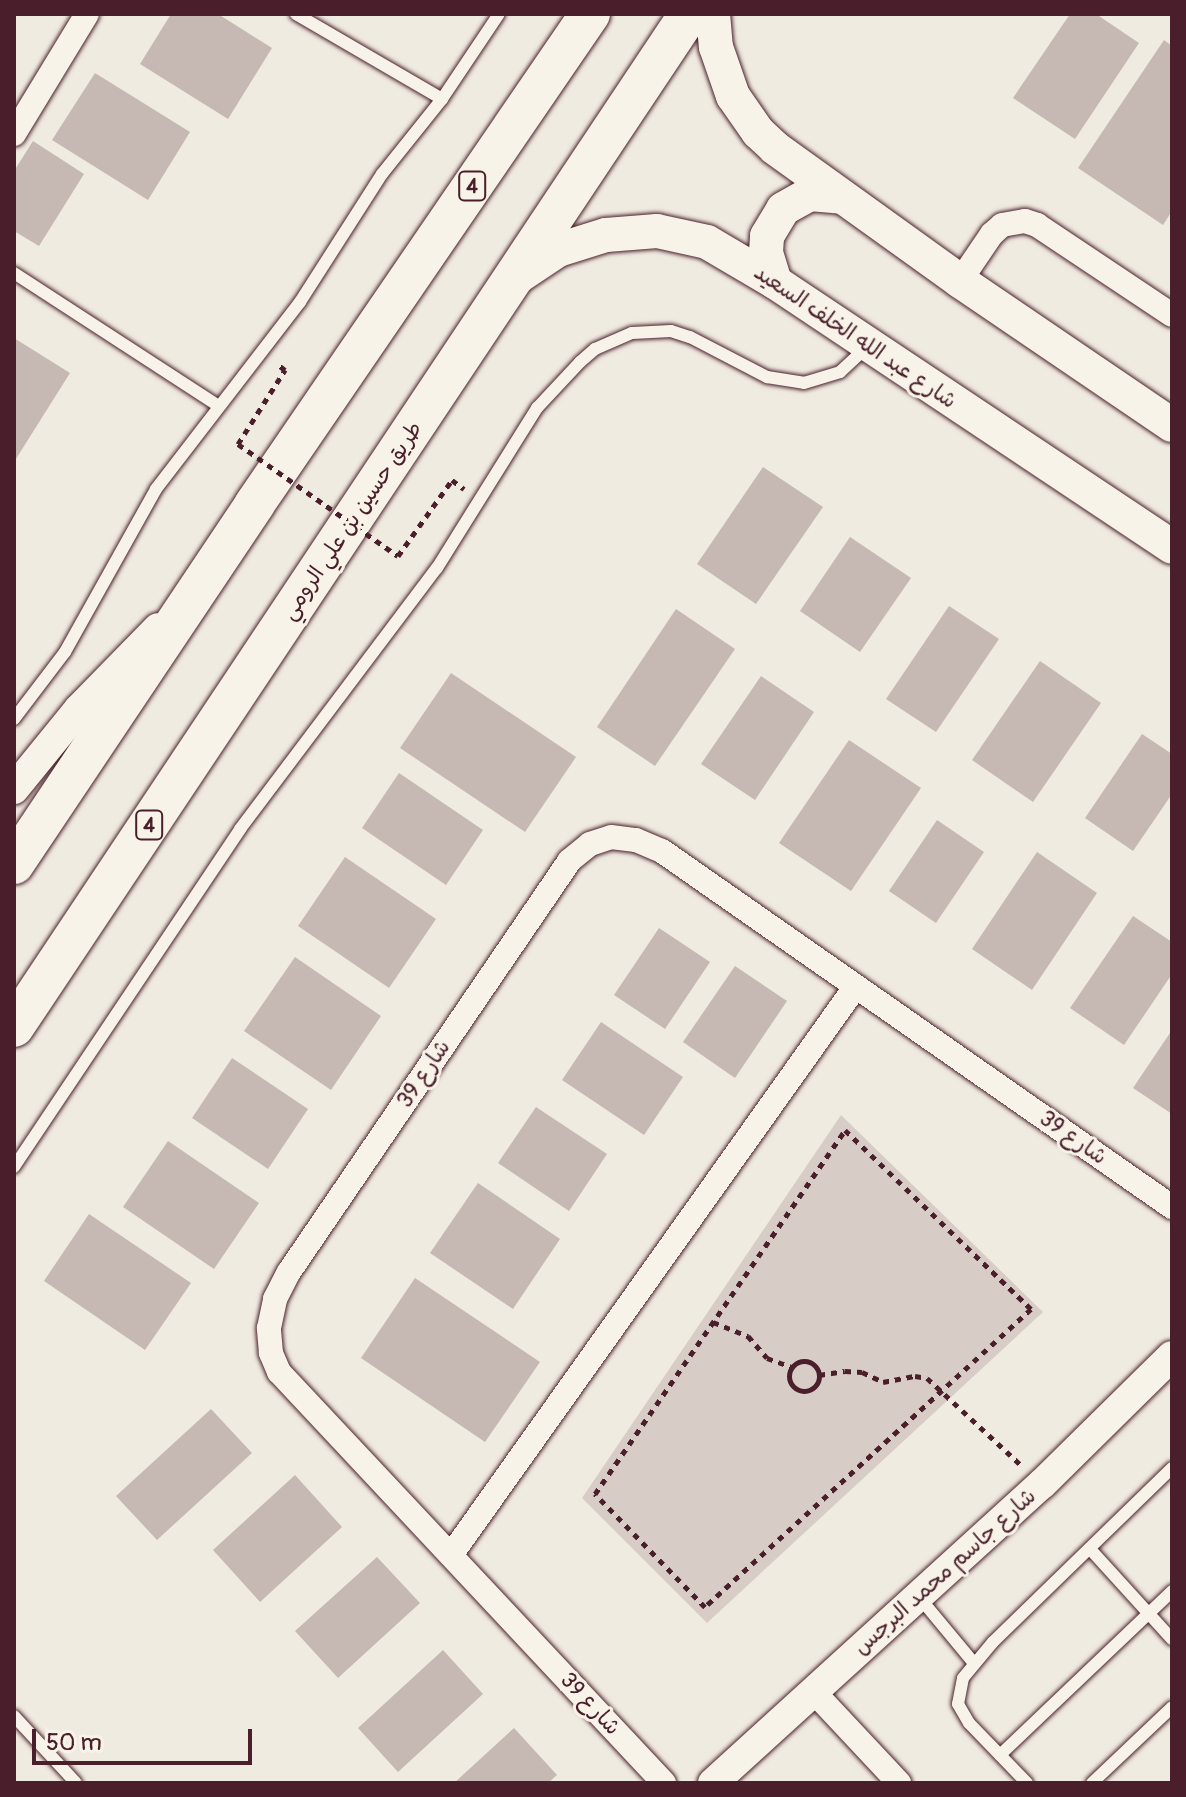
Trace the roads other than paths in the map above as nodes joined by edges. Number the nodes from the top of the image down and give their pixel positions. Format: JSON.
{"nodes":[{"id":1,"x":87,"y":14,"type":"edge"},
{"id":2,"x":296,"y":14,"type":"edge"},
{"id":3,"x":499,"y":14,"type":"edge"},
{"id":4,"x":590,"y":14,"type":"edge"},
{"id":5,"x":689,"y":14,"type":"edge"},
{"id":6,"x":713,"y":14,"type":"edge"},
{"id":7,"x":442,"y":99,"type":"junction"},
{"id":8,"x":14,"y":134,"type":"edge"},
{"id":9,"x":842,"y":197,"type":"junction"},
{"id":10,"x":14,"y":273,"type":"edge"},
{"id":11,"x":516,"y":278,"type":"junction"},
{"id":12,"x":960,"y":281,"type":"junction"},
{"id":13,"x":775,"y":282,"type":"junction"},
{"id":14,"x":1172,"y":315,"type":"edge"},
{"id":15,"x":868,"y":346,"type":"junction"},
{"id":16,"x":219,"y":406,"type":"junction"},
{"id":17,"x":1172,"y":425,"type":"edge"},
{"id":18,"x":1172,"y":547,"type":"edge"},
{"id":19,"x":195,"y":594,"type":"junction"},
{"id":20,"x":14,"y":719,"type":"edge"},
{"id":21,"x":14,"y":789,"type":"edge"},
{"id":22,"x":14,"y":864,"type":"edge"},
{"id":23,"x":856,"y":986,"type":"junction"},
{"id":24,"x":14,"y":1027,"type":"edge"},
{"id":25,"x":14,"y":1167,"type":"edge"},
{"id":26,"x":1172,"y":1207,"type":"edge"},
{"id":27,"x":1172,"y":1356,"type":"edge"},
{"id":28,"x":1172,"y":1468,"type":"edge"},
{"id":29,"x":1090,"y":1549,"type":"junction"},
{"id":30,"x":451,"y":1555,"type":"junction"},
{"id":31,"x":1172,"y":1591,"type":"edge"},
{"id":32,"x":918,"y":1596,"type":"junction"},
{"id":33,"x":1149,"y":1613,"type":"junction"},
{"id":34,"x":1172,"y":1639,"type":"edge"},
{"id":35,"x":973,"y":1662,"type":"junction"},
{"id":36,"x":813,"y":1691,"type":"junction"},
{"id":37,"x":1172,"y":1707,"type":"edge"},
{"id":38,"x":14,"y":1716,"type":"edge"},
{"id":39,"x":1000,"y":1755,"type":"junction"},
{"id":40,"x":76,"y":1783,"type":"edge"},
{"id":41,"x":664,"y":1783,"type":"edge"},
{"id":42,"x":713,"y":1783,"type":"edge"},
{"id":43,"x":899,"y":1783,"type":"edge"},
{"id":44,"x":1027,"y":1783,"type":"edge"},
{"id":45,"x":1092,"y":1783,"type":"edge"}],
"edges":[{"from":1,"to":8,"type":"street"},
{"from":2,"to":7,"type":"lane"},
{"from":3,"to":7,"type":"lane"},
{"from":4,"to":19,"type":"highway","number":"4"},
{"from":5,"to":11,"type":"highway","name":"طريق حسين بن علي الرومي","number":"4"},
{"from":6,"to":9,"type":"main road"},
{"from":7,"to":16,"type":"lane"},
{"from":9,"to":12,"type":"main road"},
{"from":9,"to":13,"type":"main road"},
{"from":10,"to":16,"type":"lane"},
{"from":11,"to":13,"type":"main road","name":"شارع عبد الله الخلف السعيد"},
{"from":11,"to":24,"type":"highway","name":"طريق حسين بن علي الرومي","number":"4"},
{"from":12,"to":14,"type":"street"},
{"from":12,"to":17,"type":"main road"},
{"from":13,"to":15,"type":"main road","name":"شارع عبد الله الخلف السعيد"},
{"from":15,"to":18,"type":"main road","name":"شارع عبد الله الخلف السعيد"},
{"from":15,"to":25,"type":"lane"},
{"from":16,"to":20,"type":"lane"},
{"from":19,"to":21,"type":"street"},
{"from":19,"to":22,"type":"highway","number":"4"},
{"from":23,"to":26,"type":"street","name":"شارع 39"},
{"from":23,"to":30,"type":"street"},
{"from":23,"to":30,"type":"street","name":"شارع 39"},
{"from":27,"to":32,"type":"street","name":"شارع جاسم محمد البرجس"},
{"from":28,"to":29,"type":"lane"},
{"from":29,"to":33,"type":"lane"},
{"from":29,"to":35,"type":"lane"},
{"from":30,"to":41,"type":"street","name":"شارع 39"},
{"from":31,"to":33,"type":"lane"},
{"from":32,"to":35,"type":"lane"},
{"from":32,"to":36,"type":"street","name":"شارع جاسم محمد البرجس"},
{"from":33,"to":34,"type":"lane"},
{"from":33,"to":39,"type":"lane"},
{"from":35,"to":39,"type":"lane"},
{"from":36,"to":42,"type":"street","name":"شارع جاسم محمد البرجس"},
{"from":36,"to":43,"type":"street"},
{"from":37,"to":45,"type":"lane"},
{"from":38,"to":40,"type":"lane"},
{"from":39,"to":44,"type":"lane"}]}
